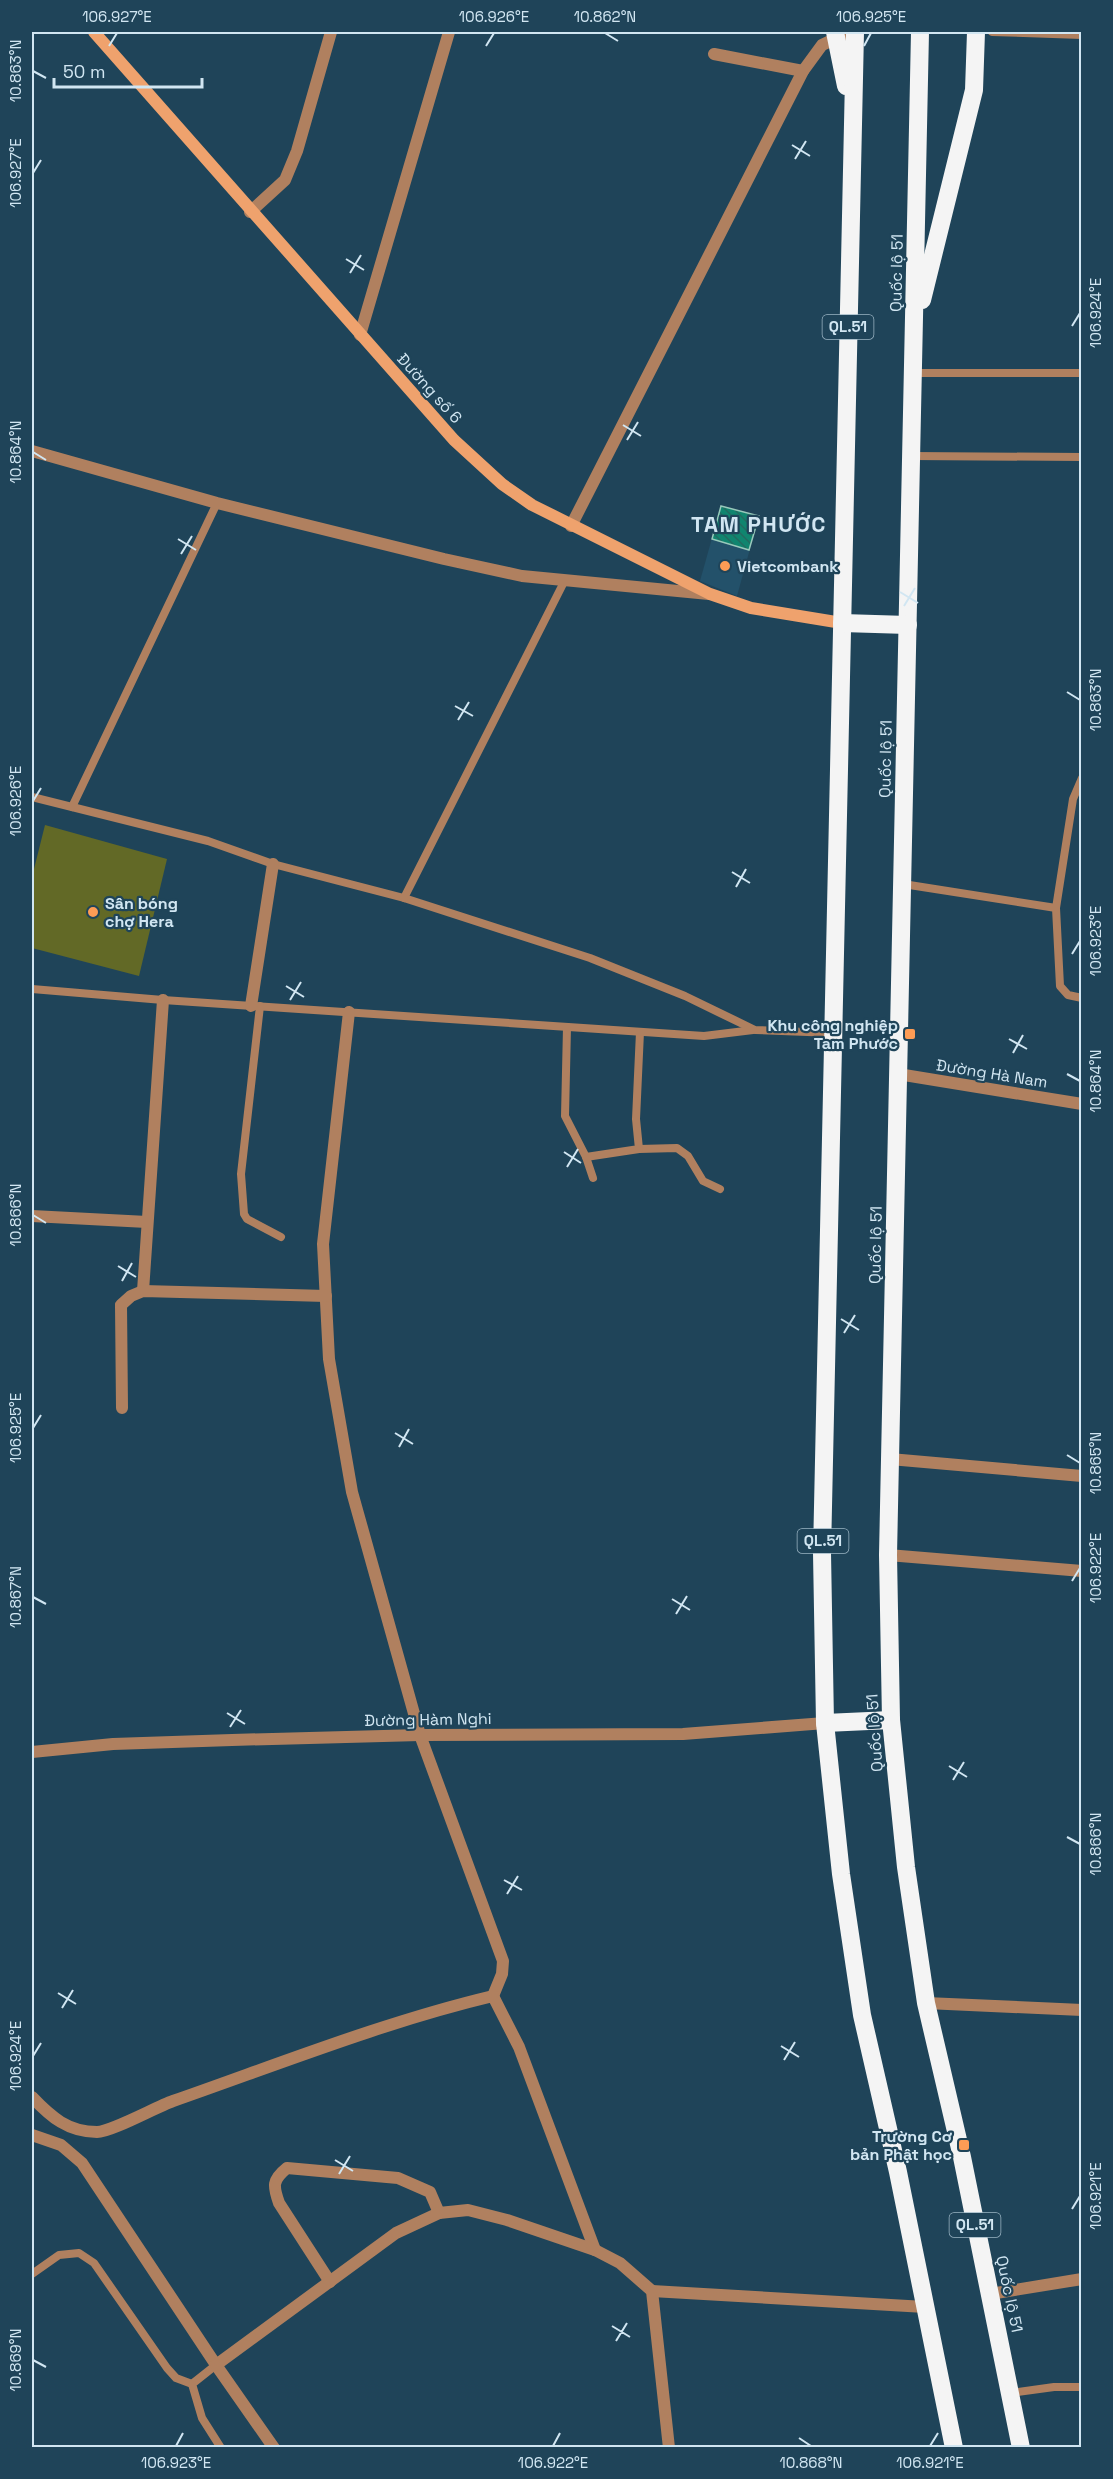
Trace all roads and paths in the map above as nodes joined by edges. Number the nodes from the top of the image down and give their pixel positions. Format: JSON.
{"nodes":[{"id":1,"x":94,"y":32,"type":"edge"},
{"id":2,"x":331,"y":32,"type":"edge"},
{"id":3,"x":449,"y":32,"type":"edge"},
{"id":4,"x":855,"y":32,"type":"edge"},
{"id":5,"x":920,"y":32,"type":"edge"},
{"id":6,"x":976,"y":32,"type":"edge"},
{"id":7,"x":992,"y":32,"type":"edge"},
{"id":8,"x":840,"y":34,"type":"edge"},
{"id":9,"x":1082,"y":34,"type":"edge"},
{"id":10,"x":714,"y":54,"type":"dead end"},
{"id":11,"x":803,"y":71,"type":"junction"},
{"id":12,"x":852,"y":119,"type":"junction"},
{"id":13,"x":250,"y":212,"type":"junction"},
{"id":14,"x":914,"y":334,"type":"junction"},
{"id":15,"x":360,"y":335,"type":"junction"},
{"id":16,"x":913,"y":373,"type":"junction"},
{"id":17,"x":1082,"y":373,"type":"edge"},
{"id":18,"x":32,"y":452,"type":"edge"},
{"id":19,"x":911,"y":456,"type":"junction"},
{"id":20,"x":1082,"y":457,"type":"edge"},
{"id":21,"x":217,"y":503,"type":"junction"},
{"id":22,"x":571,"y":526,"type":"junction"},
{"id":23,"x":565,"y":580,"type":"junction"},
{"id":24,"x":710,"y":594,"type":"junction"},
{"id":25,"x":842,"y":623,"type":"junction"},
{"id":26,"x":908,"y":625,"type":"junction"},
{"id":27,"x":1082,"y":778,"type":"edge"},
{"id":28,"x":32,"y":797,"type":"edge"},
{"id":29,"x":72,"y":807,"type":"junction"},
{"id":30,"x":273,"y":864,"type":"junction"},
{"id":31,"x":902,"y":884,"type":"junction"},
{"id":32,"x":404,"y":898,"type":"junction"},
{"id":33,"x":1056,"y":908,"type":"junction"},
{"id":34,"x":32,"y":989,"type":"edge"},
{"id":35,"x":1082,"y":998,"type":"edge"},
{"id":36,"x":163,"y":1000,"type":"junction"},
{"id":37,"x":256,"y":1006,"type":"junction"},
{"id":38,"x":349,"y":1012,"type":"junction"},
{"id":39,"x":567,"y":1027,"type":"junction"},
{"id":40,"x":755,"y":1030,"type":"junction"},
{"id":41,"x":640,"y":1032,"type":"junction"},
{"id":42,"x":833,"y":1033,"type":"junction"},
{"id":43,"x":898,"y":1074,"type":"junction"},
{"id":44,"x":1082,"y":1104,"type":"edge"},
{"id":45,"x":639,"y":1149,"type":"junction"},
{"id":46,"x":586,"y":1157,"type":"junction"},
{"id":47,"x":593,"y":1178,"type":"dead end"},
{"id":48,"x":720,"y":1189,"type":"dead end"},
{"id":49,"x":32,"y":1216,"type":"edge"},
{"id":50,"x":147,"y":1222,"type":"junction"},
{"id":51,"x":281,"y":1237,"type":"dead end"},
{"id":52,"x":142,"y":1291,"type":"junction"},
{"id":53,"x":326,"y":1296,"type":"junction"},
{"id":54,"x":122,"y":1408,"type":"dead end"},
{"id":55,"x":890,"y":1459,"type":"junction"},
{"id":56,"x":1082,"y":1476,"type":"edge"},
{"id":57,"x":888,"y":1555,"type":"junction"},
{"id":58,"x":1082,"y":1571,"type":"edge"},
{"id":59,"x":891,"y":1720,"type":"junction"},
{"id":60,"x":825,"y":1723,"type":"junction"},
{"id":61,"x":420,"y":1736,"type":"junction"},
{"id":62,"x":32,"y":1752,"type":"edge"},
{"id":63,"x":493,"y":1996,"type":"junction"},
{"id":64,"x":926,"y":2003,"type":"junction"},
{"id":65,"x":1082,"y":2010,"type":"edge"},
{"id":66,"x":32,"y":2097,"type":"edge"},
{"id":67,"x":32,"y":2135,"type":"edge"},
{"id":68,"x":439,"y":2212,"type":"junction"},
{"id":69,"x":595,"y":2250,"type":"junction"},
{"id":70,"x":32,"y":2274,"type":"edge"},
{"id":71,"x":1082,"y":2279,"type":"edge"},
{"id":72,"x":330,"y":2282,"type":"junction"},
{"id":73,"x":652,"y":2291,"type":"junction"},
{"id":74,"x":990,"y":2294,"type":"junction"},
{"id":75,"x":925,"y":2307,"type":"junction"},
{"id":76,"x":216,"y":2365,"type":"junction"},
{"id":77,"x":192,"y":2384,"type":"junction"},
{"id":78,"x":1082,"y":2387,"type":"edge"},
{"id":79,"x":1010,"y":2393,"type":"junction"},
{"id":80,"x":221,"y":2448,"type":"edge"},
{"id":81,"x":274,"y":2448,"type":"edge"},
{"id":82,"x":669,"y":2448,"type":"edge"},
{"id":83,"x":954,"y":2448,"type":"edge"},
{"id":84,"x":1021,"y":2448,"type":"edge"}],
"edges":[{"from":1,"to":13,"type":"street","name":"Đường số 6"},
{"from":2,"to":13,"type":"street"},
{"from":3,"to":15,"type":"street"},
{"from":4,"to":12,"type":"highway","number":"QL.51"},
{"from":5,"to":14,"type":"highway","name":"Quốc lộ 51","number":"QL.51"},
{"from":6,"to":14,"type":"highway","number":"QL.51"},
{"from":7,"to":9,"type":"lane"},
{"from":8,"to":11,"type":"street"},
{"from":8,"to":12,"type":"highway","number":"QL.51"},
{"from":10,"to":11,"type":"street"},
{"from":11,"to":22,"type":"street"},
{"from":12,"to":25,"type":"highway","number":"QL.51"},
{"from":13,"to":15,"type":"street","name":"Đường số 6"},
{"from":14,"to":16,"type":"highway","name":"Quốc lộ 51","number":"QL.51"},
{"from":15,"to":22,"type":"street","name":"Đường số 6"},
{"from":16,"to":17,"type":"lane"},
{"from":16,"to":19,"type":"highway","name":"Quốc lộ 51","number":"QL.51"},
{"from":18,"to":21,"type":"street"},
{"from":19,"to":20,"type":"lane"},
{"from":19,"to":26,"type":"highway","name":"Quốc lộ 51","number":"QL.51"},
{"from":21,"to":23,"type":"street"},
{"from":21,"to":29,"type":"lane"},
{"from":22,"to":24,"type":"street","name":"Đường số 6"},
{"from":23,"to":24,"type":"street"},
{"from":23,"to":32,"type":"lane"},
{"from":24,"to":25,"type":"street","name":"Đường số 6"},
{"from":25,"to":26,"type":"highway"},
{"from":25,"to":42,"type":"highway","number":"QL.51"},
{"from":26,"to":31,"type":"highway","name":"Quốc lộ 51","number":"QL.51"},
{"from":27,"to":33,"type":"lane"},
{"from":28,"to":29,"type":"lane"},
{"from":29,"to":30,"type":"lane"},
{"from":30,"to":32,"type":"lane"},
{"from":30,"to":37,"type":"street"},
{"from":31,"to":33,"type":"lane"},
{"from":31,"to":43,"type":"highway","name":"Quốc lộ 51","number":"QL.51"},
{"from":32,"to":40,"type":"lane"},
{"from":33,"to":35,"type":"lane"},
{"from":34,"to":36,"type":"lane"},
{"from":36,"to":37,"type":"lane"},
{"from":36,"to":50,"type":"street"},
{"from":37,"to":38,"type":"lane"},
{"from":37,"to":51,"type":"lane"},
{"from":38,"to":39,"type":"lane"},
{"from":38,"to":53,"type":"street"},
{"from":39,"to":41,"type":"lane"},
{"from":39,"to":46,"type":"lane"},
{"from":40,"to":41,"type":"lane"},
{"from":40,"to":42,"type":"lane"},
{"from":41,"to":45,"type":"lane"},
{"from":42,"to":60,"type":"highway","number":"QL.51"},
{"from":43,"to":44,"type":"street","name":"Đường Hà Nam"},
{"from":43,"to":55,"type":"highway","name":"Quốc lộ 51","number":"QL.51"},
{"from":45,"to":46,"type":"lane"},
{"from":45,"to":48,"type":"lane"},
{"from":46,"to":47,"type":"lane"},
{"from":49,"to":50,"type":"street"},
{"from":50,"to":52,"type":"street"},
{"from":52,"to":53,"type":"street"},
{"from":52,"to":54,"type":"street"},
{"from":53,"to":61,"type":"street"},
{"from":55,"to":56,"type":"street"},
{"from":55,"to":57,"type":"highway","name":"Quốc lộ 51","number":"QL.51"},
{"from":57,"to":58,"type":"street"},
{"from":57,"to":59,"type":"highway","name":"Quốc lộ 51","number":"QL.51"},
{"from":59,"to":60,"type":"highway"},
{"from":59,"to":64,"type":"highway","name":"Quốc lộ 51","number":"QL.51"},
{"from":60,"to":61,"type":"street","name":"Đường Hàm Nghi"},
{"from":60,"to":75,"type":"highway","number":"QL.51"},
{"from":61,"to":62,"type":"street","name":"Đường Hàm Nghi"},
{"from":61,"to":63,"type":"street"},
{"from":63,"to":66,"type":"street"},
{"from":63,"to":69,"type":"street"},
{"from":64,"to":65,"type":"street"},
{"from":64,"to":74,"type":"highway","name":"Quốc lộ 51","number":"QL.51"},
{"from":67,"to":76,"type":"street"},
{"from":68,"to":69,"type":"street"},
{"from":68,"to":72,"type":"street"},
{"from":68,"to":72,"type":"street"},
{"from":69,"to":73,"type":"street"},
{"from":70,"to":77,"type":"lane"},
{"from":71,"to":74,"type":"street"},
{"from":72,"to":76,"type":"street"},
{"from":73,"to":75,"type":"street"},
{"from":73,"to":82,"type":"street"},
{"from":74,"to":79,"type":"highway","name":"Quốc lộ 51","number":"QL.51"},
{"from":75,"to":83,"type":"highway","number":"QL.51"},
{"from":76,"to":77,"type":"lane"},
{"from":76,"to":81,"type":"street"},
{"from":77,"to":80,"type":"lane"},
{"from":78,"to":79,"type":"lane"},
{"from":79,"to":84,"type":"highway","name":"Quốc lộ 51","number":"QL.51"}]}
